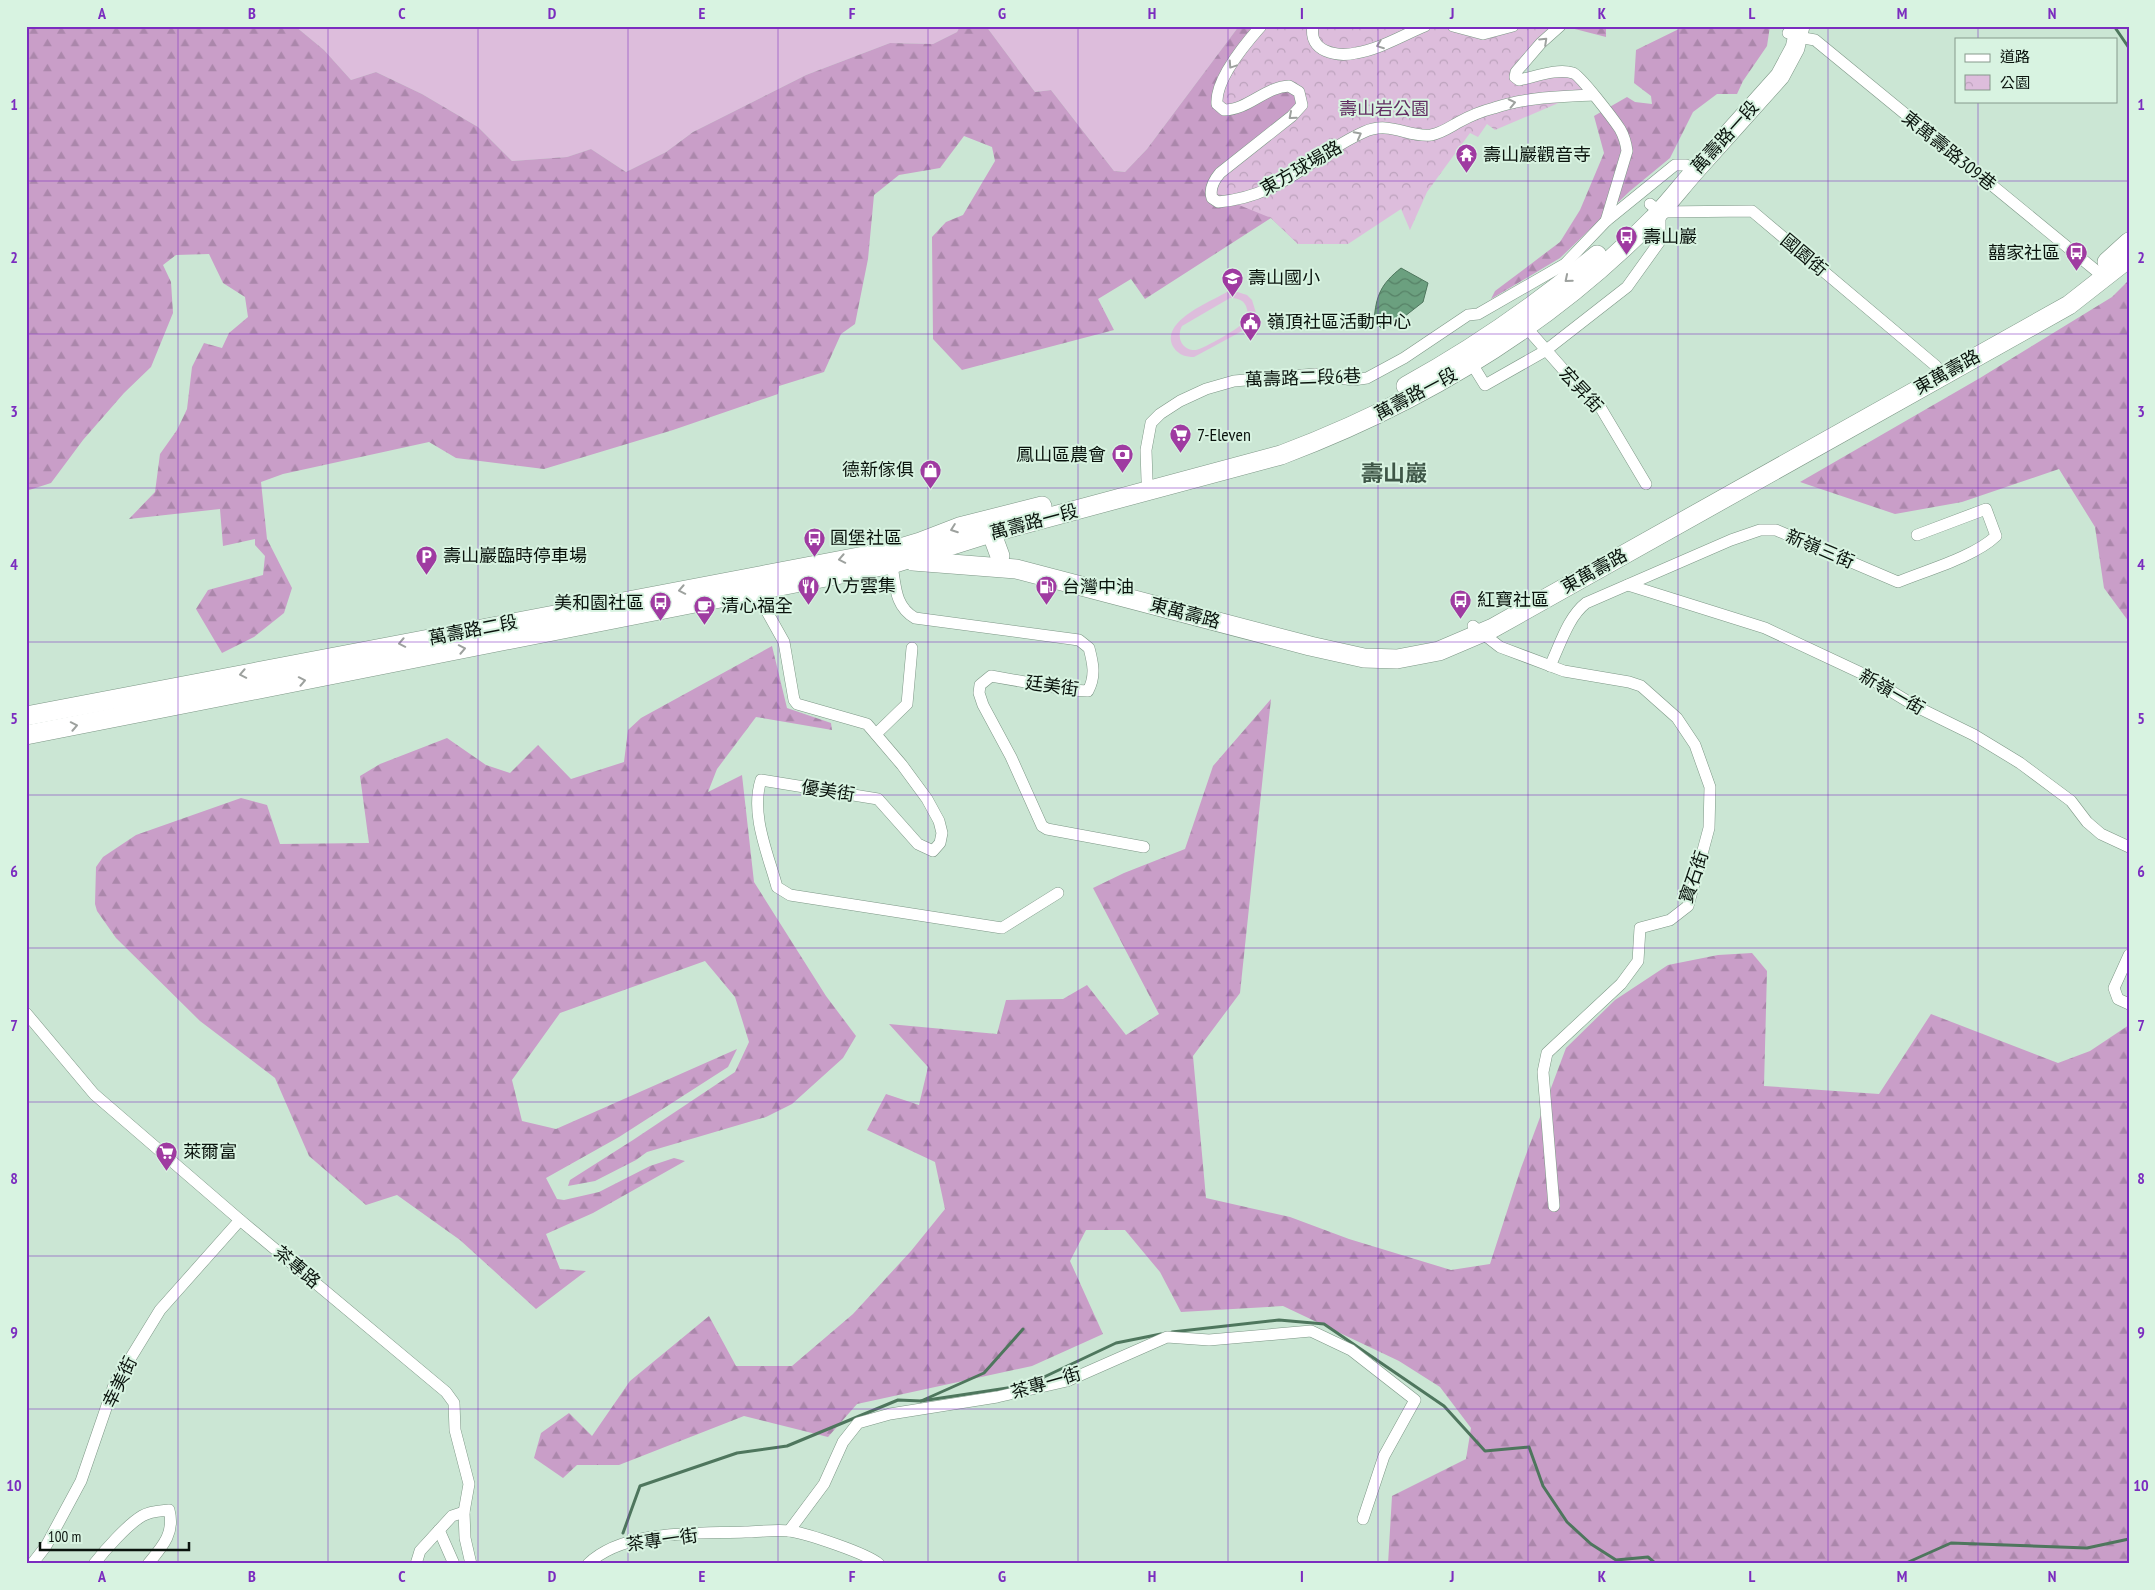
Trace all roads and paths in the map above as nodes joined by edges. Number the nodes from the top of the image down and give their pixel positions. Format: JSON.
{"nodes":[{"id":1,"x":1261,"y":26,"type":"edge"},
{"id":2,"x":1313,"y":26,"type":"edge"},
{"id":3,"x":1425,"y":26,"type":"edge"},
{"id":4,"x":1452,"y":26,"type":"edge"},
{"id":5,"x":1513,"y":26,"type":"edge"},
{"id":6,"x":1560,"y":26,"type":"edge"},
{"id":7,"x":1793,"y":31,"type":"edge"},
{"id":8,"x":1592,"y":95,"type":"junction"},
{"id":9,"x":1690,"y":168,"type":"junction"},
{"id":10,"x":1655,"y":208,"type":"junction"},
{"id":11,"x":1606,"y":221,"type":"junction"},
{"id":12,"x":2129,"y":242,"type":"edge"},
{"id":13,"x":2129,"y":258,"type":"edge"},
{"id":14,"x":2101,"y":275,"type":"junction"},
{"id":15,"x":1525,"y":326,"type":"junction"},
{"id":16,"x":1545,"y":350,"type":"junction"},
{"id":17,"x":1472,"y":364,"type":"junction"},
{"id":18,"x":1936,"y":366,"type":"junction"},
{"id":19,"x":1646,"y":484,"type":"dead end"},
{"id":20,"x":1148,"y":486,"type":"junction"},
{"id":21,"x":994,"y":532,"type":"junction"},
{"id":22,"x":1918,"y":535,"type":"dead end"},
{"id":23,"x":928,"y":546,"type":"junction"},
{"id":24,"x":1000,"y":556,"type":"junction"},
{"id":25,"x":895,"y":558,"type":"junction"},
{"id":26,"x":1628,"y":585,"type":"junction"},
{"id":27,"x":756,"y":592,"type":"junction"},
{"id":28,"x":1478,"y":630,"type":"junction"},
{"id":29,"x":912,"y":648,"type":"dead end"},
{"id":30,"x":1550,"y":666,"type":"junction"},
{"id":31,"x":26,"y":716,"type":"edge"},
{"id":32,"x":876,"y":734,"type":"junction"},
{"id":33,"x":26,"y":735,"type":"edge"},
{"id":34,"x":1144,"y":847,"type":"dead end"},
{"id":35,"x":2129,"y":847,"type":"edge"},
{"id":36,"x":1058,"y":892,"type":"dead end"},
{"id":37,"x":2129,"y":955,"type":"edge"},
{"id":38,"x":2129,"y":1004,"type":"edge"},
{"id":39,"x":26,"y":1013,"type":"edge"},
{"id":40,"x":1554,"y":1206,"type":"dead end"},
{"id":41,"x":240,"y":1220,"type":"junction"},
{"id":42,"x":464,"y":1512,"type":"junction"},
{"id":43,"x":1363,"y":1519,"type":"dead end"},
{"id":44,"x":439,"y":1530,"type":"junction"},
{"id":45,"x":789,"y":1531,"type":"junction"},
{"id":46,"x":32,"y":1564,"type":"edge"},
{"id":47,"x":94,"y":1564,"type":"edge"},
{"id":48,"x":148,"y":1564,"type":"edge"},
{"id":49,"x":416,"y":1564,"type":"edge"},
{"id":50,"x":454,"y":1564,"type":"edge"},
{"id":51,"x":471,"y":1564,"type":"edge"},
{"id":52,"x":588,"y":1564,"type":"edge"},
{"id":53,"x":879,"y":1564,"type":"edge"}],
"edges":[{"from":1,"to":8,"type":"street","name":"東方球場路","one_way":true},
{"from":3,"to":2,"type":"street","one_way":true},
{"from":4,"to":5,"type":"street"},
{"from":8,"to":6,"type":"street","one_way":true},
{"from":7,"to":9,"type":"main road","name":"萬壽路一段"},
{"from":7,"to":14,"type":"street","name":"東萬壽路309巷"},
{"from":8,"to":11,"type":"street"},
{"from":9,"to":10,"type":"main road","name":"萬壽路一段"},
{"from":9,"to":11,"type":"street"},
{"from":10,"to":15,"type":"main road","name":"萬壽路一段"},
{"from":10,"to":16,"type":"street"},
{"from":10,"to":18,"type":"street","name":"國園街"},
{"from":10,"to":20,"type":"main road","name":"萬壽路一段","one_way":true},
{"from":11,"to":20,"type":"street","name":"萬壽路二段6巷"},
{"from":12,"to":14,"type":"main road","name":"東萬壽路"},
{"from":13,"to":14,"type":"main road","name":"東萬壽路"},
{"from":14,"to":18,"type":"main road","name":"東萬壽路"},
{"from":14,"to":28,"type":"main road","name":"東萬壽路"},
{"from":15,"to":16,"type":"street","name":"宏昇街"},
{"from":15,"to":17,"type":"main road","name":"萬壽路一段"},
{"from":16,"to":17,"type":"street"},
{"from":16,"to":19,"type":"street","name":"宏昇街"},
{"from":17,"to":20,"type":"main road","name":"萬壽路一段"},
{"from":18,"to":28,"type":"main road","name":"東萬壽路"},
{"from":20,"to":21,"type":"main road","name":"萬壽路一段"},
{"from":20,"to":23,"type":"main road","name":"萬壽路一段","one_way":true},
{"from":21,"to":23,"type":"main road","name":"萬壽路一段"},
{"from":21,"to":24,"type":"main road"},
{"from":22,"to":26,"type":"street","name":"新嶺三街"},
{"from":23,"to":24,"type":"main road","name":"東萬壽路"},
{"from":23,"to":25,"type":"main road","name":"萬壽路二段"},
{"from":24,"to":28,"type":"main road","name":"東萬壽路"},
{"from":25,"to":27,"type":"main road","name":"萬壽路二段"},
{"from":25,"to":28,"type":"main road","name":"東萬壽路"},
{"from":25,"to":31,"type":"main road","name":"萬壽路二段","one_way":true},
{"from":25,"to":34,"type":"street","name":"廷美街"},
{"from":26,"to":30,"type":"street","name":"新嶺三街"},
{"from":26,"to":35,"type":"street","name":"新嶺一街"},
{"from":27,"to":32,"type":"street","name":"優美街"},
{"from":33,"to":27,"type":"main road","name":"萬壽路二段","one_way":true},
{"from":28,"to":30,"type":"street","name":"寶石街"},
{"from":29,"to":32,"type":"street"},
{"from":30,"to":40,"type":"street","name":"寶石街"},
{"from":32,"to":36,"type":"street","name":"優美街"},
{"from":37,"to":38,"type":"street"},
{"from":39,"to":41,"type":"street","name":"茶專路"},
{"from":41,"to":42,"type":"street","name":"茶專路"},
{"from":41,"to":46,"type":"street","name":"幸美街"},
{"from":42,"to":44,"type":"street"},
{"from":42,"to":51,"type":"street","name":"茶專路"},
{"from":43,"to":45,"type":"street","name":"茶專一街"},
{"from":44,"to":49,"type":"street"},
{"from":44,"to":50,"type":"street"},
{"from":45,"to":52,"type":"street","name":"茶專一街"},
{"from":45,"to":53,"type":"street"},
{"from":47,"to":48,"type":"street"}]}
